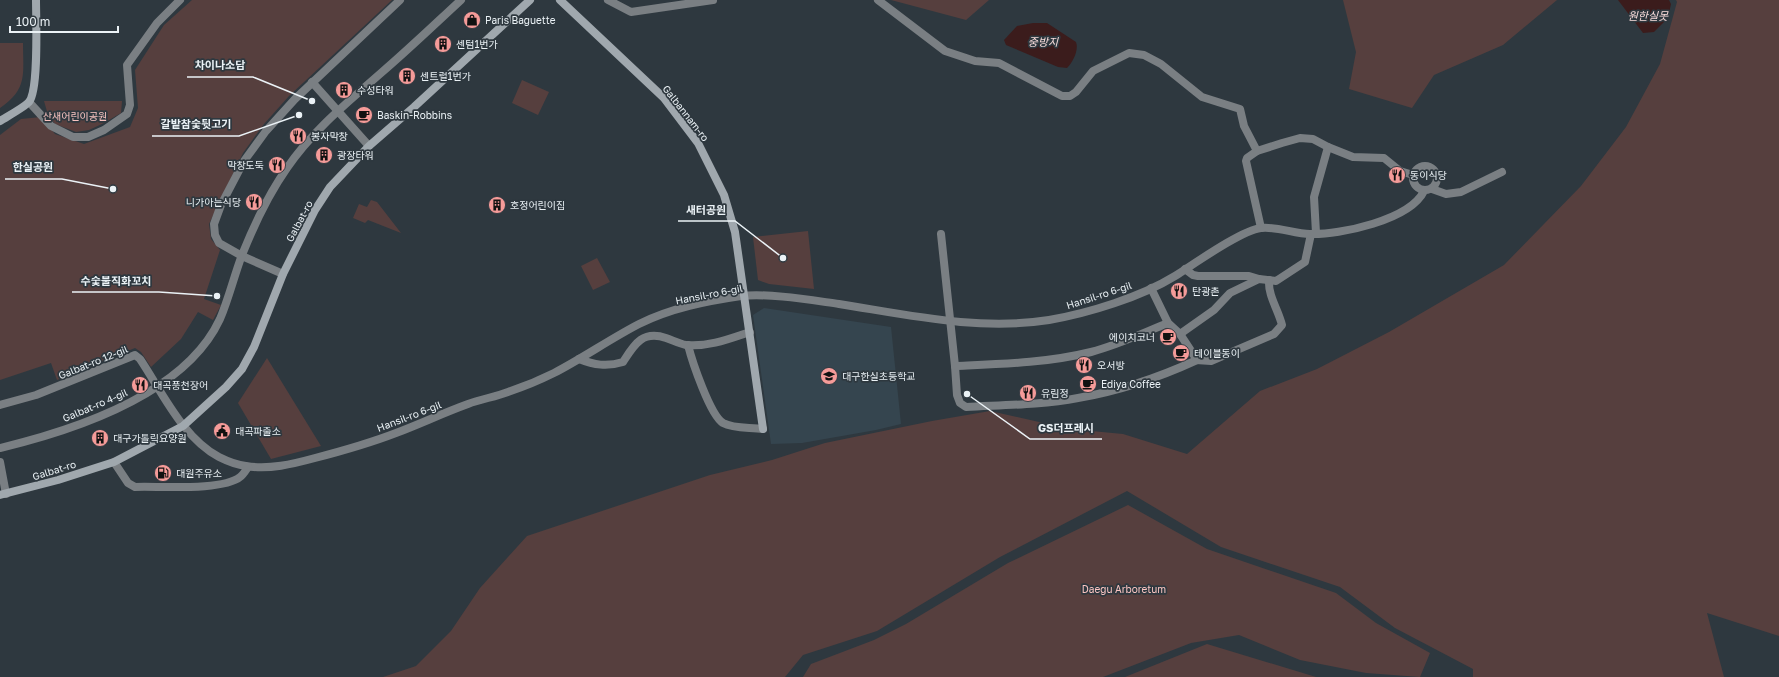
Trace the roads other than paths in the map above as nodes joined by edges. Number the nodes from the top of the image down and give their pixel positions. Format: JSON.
{"nodes":[{"id":1,"x":36,"y":0,"type":"edge"},
{"id":2,"x":180,"y":0,"type":"edge"},
{"id":3,"x":400,"y":0,"type":"edge"},
{"id":4,"x":461,"y":0,"type":"edge"},
{"id":5,"x":530,"y":0,"type":"edge"},
{"id":6,"x":560,"y":0,"type":"edge"},
{"id":7,"x":608,"y":0,"type":"edge"},
{"id":8,"x":713,"y":0,"type":"edge"},
{"id":9,"x":878,"y":0,"type":"edge"},
{"id":10,"x":312,"y":82,"type":"junction"},
{"id":11,"x":29,"y":102,"type":"junction"},
{"id":12,"x":338,"y":111,"type":"junction"},
{"id":13,"x":0,"y":121,"type":"edge"},
{"id":14,"x":369,"y":146,"type":"junction"},
{"id":15,"x":1328,"y":147,"type":"junction"},
{"id":16,"x":1257,"y":151,"type":"junction"},
{"id":17,"x":1502,"y":172,"type":"dead end"},
{"id":18,"x":1413,"y":175,"type":"junction"},
{"id":19,"x":1428,"y":190,"type":"junction"},
{"id":20,"x":1261,"y":228,"type":"junction"},
{"id":21,"x":941,"y":234,"type":"dead end"},
{"id":22,"x":1313,"y":234,"type":"junction"},
{"id":23,"x":242,"y":256,"type":"junction"},
{"id":24,"x":1186,"y":269,"type":"junction"},
{"id":25,"x":283,"y":274,"type":"junction"},
{"id":26,"x":1259,"y":279,"type":"junction"},
{"id":27,"x":1269,"y":280,"type":"junction"},
{"id":28,"x":1151,"y":288,"type":"junction"},
{"id":29,"x":745,"y":296,"type":"junction"},
{"id":30,"x":950,"y":321,"type":"junction"},
{"id":31,"x":1168,"y":323,"type":"junction"},
{"id":32,"x":632,"y":328,"type":"junction"},
{"id":33,"x":750,"y":332,"type":"junction"},
{"id":34,"x":1180,"y":334,"type":"junction"},
{"id":35,"x":640,"y":339,"type":"junction"},
{"id":36,"x":688,"y":345,"type":"junction"},
{"id":37,"x":578,"y":359,"type":"junction"},
{"id":38,"x":1196,"y":360,"type":"junction"},
{"id":39,"x":955,"y":366,"type":"junction"},
{"id":40,"x":158,"y":386,"type":"junction"},
{"id":41,"x":0,"y":405,"type":"edge"},
{"id":42,"x":182,"y":426,"type":"junction"},
{"id":43,"x":763,"y":429,"type":"joint"},
{"id":44,"x":0,"y":448,"type":"edge"},
{"id":45,"x":0,"y":462,"type":"edge"},
{"id":46,"x":114,"y":462,"type":"junction"},
{"id":47,"x":248,"y":467,"type":"junction"},
{"id":48,"x":3,"y":495,"type":"edge"}],
"edges":[{"from":1,"to":11,"type":"main road"},
{"from":2,"to":11,"type":"street"},
{"from":3,"to":10,"type":"street"},
{"from":4,"to":12,"type":"street","name":"Galbat-ro 4-gil"},
{"from":5,"to":14,"type":"main road","name":"Galbat-ro"},
{"from":6,"to":29,"type":"main road","name":"Galbannam-ro"},
{"from":7,"to":8,"type":"street"},
{"from":9,"to":16,"type":"street"},
{"from":10,"to":12,"type":"street"},
{"from":10,"to":23,"type":"street"},
{"from":11,"to":13,"type":"main road"},
{"from":12,"to":14,"type":"street"},
{"from":12,"to":23,"type":"street","name":"Galbat-ro 4-gil"},
{"from":14,"to":25,"type":"main road","name":"Galbat-ro"},
{"from":15,"to":16,"type":"street"},
{"from":15,"to":18,"type":"street"},
{"from":15,"to":22,"type":"street"},
{"from":16,"to":20,"type":"street"},
{"from":17,"to":19,"type":"street"},
{"from":18,"to":19,"type":"street"},
{"from":18,"to":19,"type":"street"},
{"from":19,"to":22,"type":"street","name":"Hansil-ro 6-gil"},
{"from":20,"to":22,"type":"street","name":"Hansil-ro 6-gil"},
{"from":20,"to":24,"type":"street","name":"Hansil-ro 6-gil"},
{"from":21,"to":30,"type":"street"},
{"from":22,"to":27,"type":"street"},
{"from":23,"to":25,"type":"street"},
{"from":23,"to":40,"type":"street","name":"Galbat-ro 4-gil"},
{"from":24,"to":26,"type":"street"},
{"from":24,"to":28,"type":"street","name":"Hansil-ro 6-gil"},
{"from":25,"to":42,"type":"main road","name":"Galbat-ro"},
{"from":26,"to":27,"type":"street"},
{"from":26,"to":34,"type":"street"},
{"from":27,"to":38,"type":"street"},
{"from":28,"to":30,"type":"street","name":"Hansil-ro 6-gil"},
{"from":28,"to":31,"type":"street"},
{"from":29,"to":30,"type":"street","name":"Hansil-ro 6-gil"},
{"from":29,"to":32,"type":"street","name":"Hansil-ro 6-gil"},
{"from":29,"to":33,"type":"main road","name":"Galbannam-ro"},
{"from":30,"to":39,"type":"street"},
{"from":31,"to":34,"type":"street"},
{"from":31,"to":39,"type":"street"},
{"from":32,"to":35,"type":"street"},
{"from":32,"to":37,"type":"street","name":"Hansil-ro 6-gil"},
{"from":33,"to":36,"type":"street"},
{"from":33,"to":43,"type":"main road","name":"Galbannam-ro"},
{"from":34,"to":38,"type":"street"},
{"from":35,"to":36,"type":"street"},
{"from":35,"to":37,"type":"street"},
{"from":36,"to":43,"type":"street"},
{"from":37,"to":47,"type":"street","name":"Hansil-ro 6-gil"},
{"from":38,"to":39,"type":"street"},
{"from":40,"to":41,"type":"street","name":"Galbat-ro 12-gil"},
{"from":40,"to":42,"type":"street","name":"Galbat-ro 12-gil"},
{"from":40,"to":44,"type":"street","name":"Galbat-ro 4-gil"},
{"from":42,"to":46,"type":"main road","name":"Galbat-ro"},
{"from":42,"to":47,"type":"street","name":"Hansil-ro 6-gil"},
{"from":45,"to":48,"type":"street"},
{"from":46,"to":47,"type":"street"},
{"from":46,"to":48,"type":"main road","name":"Galbat-ro"}]}
